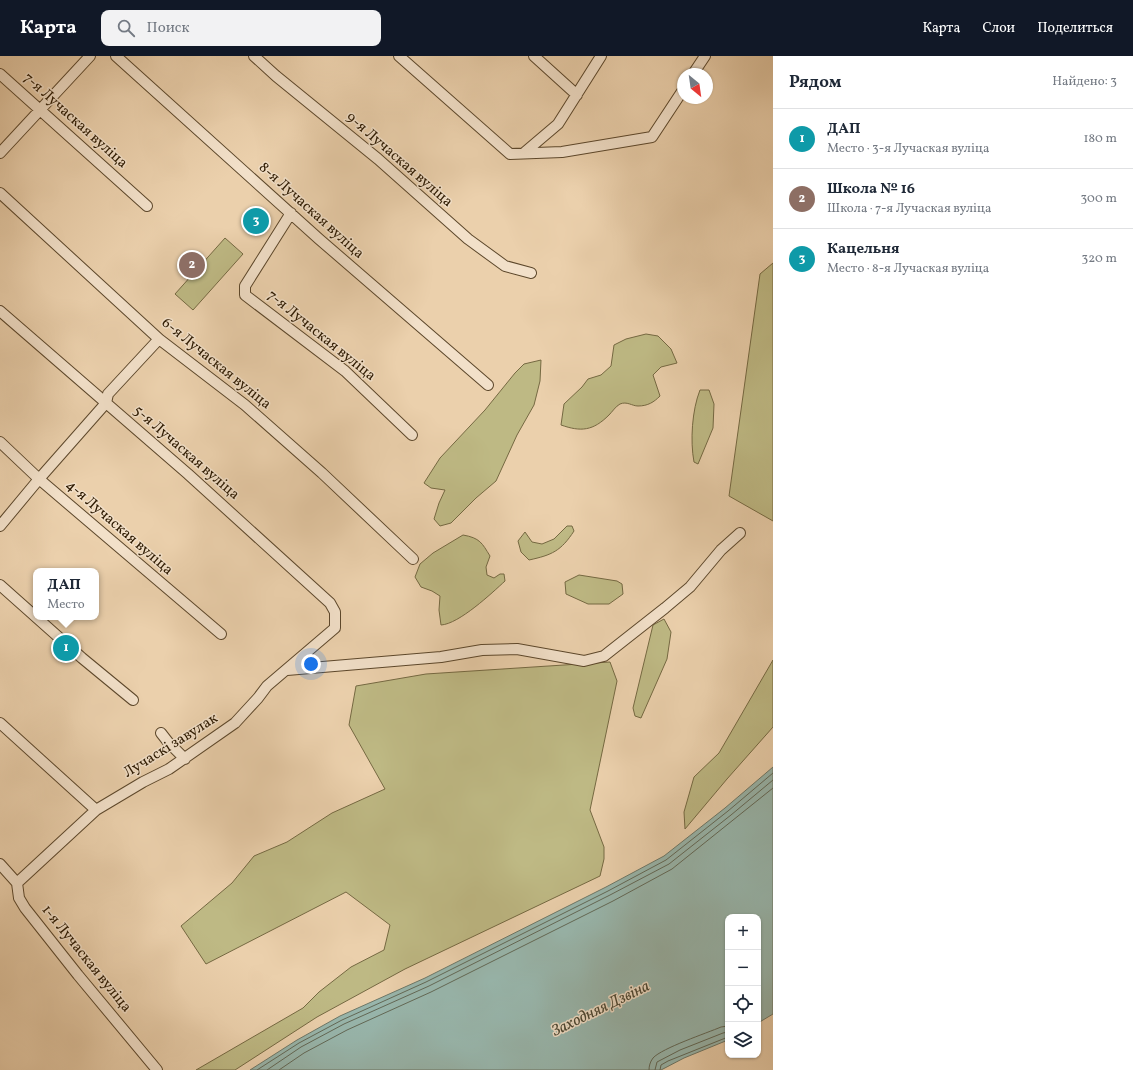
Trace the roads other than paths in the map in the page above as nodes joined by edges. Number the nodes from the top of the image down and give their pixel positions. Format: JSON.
{"nodes":[{"id":1,"x":90,"y":56,"type":"edge"},
{"id":2,"x":116,"y":56,"type":"edge"},
{"id":3,"x":254,"y":56,"type":"edge"},
{"id":4,"x":399,"y":56,"type":"edge"},
{"id":5,"x":534,"y":56,"type":"edge"},
{"id":6,"x":601,"y":56,"type":"edge"},
{"id":7,"x":705,"y":56,"type":"edge"},
{"id":8,"x":697,"y":68,"type":"edge"},
{"id":9,"x":0,"y":74,"type":"edge"},
{"id":10,"x":578,"y":94,"type":"junction"},
{"id":11,"x":677,"y":99,"type":"edge"},
{"id":12,"x":40,"y":109,"type":"junction"},
{"id":13,"x":525,"y":152,"type":"junction"},
{"id":14,"x":0,"y":153,"type":"edge"},
{"id":15,"x":0,"y":193,"type":"edge"},
{"id":16,"x":147,"y":206,"type":"dead end"},
{"id":17,"x":291,"y":213,"type":"junction"},
{"id":18,"x":531,"y":273,"type":"dead end"},
{"id":19,"x":0,"y":311,"type":"edge"},
{"id":20,"x":160,"y":339,"type":"junction"},
{"id":21,"x":488,"y":385,"type":"dead end"},
{"id":22,"x":106,"y":403,"type":"junction"},
{"id":23,"x":412,"y":435,"type":"dead end"},
{"id":24,"x":0,"y":442,"type":"edge"},
{"id":25,"x":39,"y":479,"type":"junction"},
{"id":26,"x":0,"y":526,"type":"edge"},
{"id":27,"x":740,"y":533,"type":"dead end"},
{"id":28,"x":413,"y":559,"type":"dead end"},
{"id":29,"x":0,"y":585,"type":"edge"},
{"id":30,"x":33,"y":614,"type":"edge"},
{"id":31,"x":39,"y":620,"type":"edge"},
{"id":32,"x":335,"y":628,"type":"joint"},
{"id":33,"x":221,"y":634,"type":"dead end"},
{"id":34,"x":286,"y":670,"type":"junction"},
{"id":35,"x":133,"y":700,"type":"dead end"},
{"id":36,"x":0,"y":723,"type":"edge"},
{"id":37,"x":161,"y":733,"type":"dead end"},
{"id":38,"x":185,"y":759,"type":"junction"},
{"id":39,"x":96,"y":810,"type":"junction"},
{"id":40,"x":0,"y":864,"type":"edge"},
{"id":41,"x":17,"y":883,"type":"junction"},
{"id":42,"x":157,"y":1070,"type":"edge"}],
"edges":[{"from":1,"to":12,"type":"street"},
{"from":2,"to":17,"type":"street","name":"8-я Лучаская вуліца"},
{"from":3,"to":18,"type":"street","name":"9-я Лучаская вуліца"},
{"from":4,"to":13,"type":"street"},
{"from":5,"to":10,"type":"street"},
{"from":6,"to":10,"type":"street"},
{"from":7,"to":8,"type":"street"},
{"from":9,"to":12,"type":"street","name":"7-я Лучаская вуліца"},
{"from":10,"to":13,"type":"street"},
{"from":11,"to":13,"type":"street"},
{"from":12,"to":14,"type":"street"},
{"from":12,"to":16,"type":"street","name":"7-я Лучаская вуліца"},
{"from":15,"to":20,"type":"street","name":"6-я Лучаская вуліца"},
{"from":17,"to":21,"type":"street","name":"8-я Лучаская вуліца"},
{"from":17,"to":23,"type":"street","name":"7-я Лучаская вуліца"},
{"from":19,"to":22,"type":"street","name":"5-я Лучаская вуліца"},
{"from":20,"to":22,"type":"street"},
{"from":20,"to":28,"type":"street","name":"6-я Лучаская вуліца"},
{"from":22,"to":25,"type":"street"},
{"from":22,"to":32,"type":"street","name":"5-я Лучаская вуліца"},
{"from":24,"to":25,"type":"street","name":"4-я Лучаская вуліца"},
{"from":25,"to":26,"type":"street"},
{"from":25,"to":33,"type":"street","name":"4-я Лучаская вуліца"},
{"from":27,"to":34,"type":"street"},
{"from":29,"to":30,"type":"street"},
{"from":31,"to":35,"type":"street"},
{"from":32,"to":34,"type":"street","name":"Лучаскі завулак"},
{"from":34,"to":38,"type":"street","name":"Лучаскі завулак"},
{"from":36,"to":39,"type":"street"},
{"from":37,"to":38,"type":"street"},
{"from":38,"to":39,"type":"street","name":"Лучаскі завулак"},
{"from":39,"to":41,"type":"street","name":"Лучаскі завулак"},
{"from":40,"to":41,"type":"street","name":"1-я Лучаская вуліца"},
{"from":41,"to":42,"type":"street","name":"1-я Лучаская вуліца"}]}
